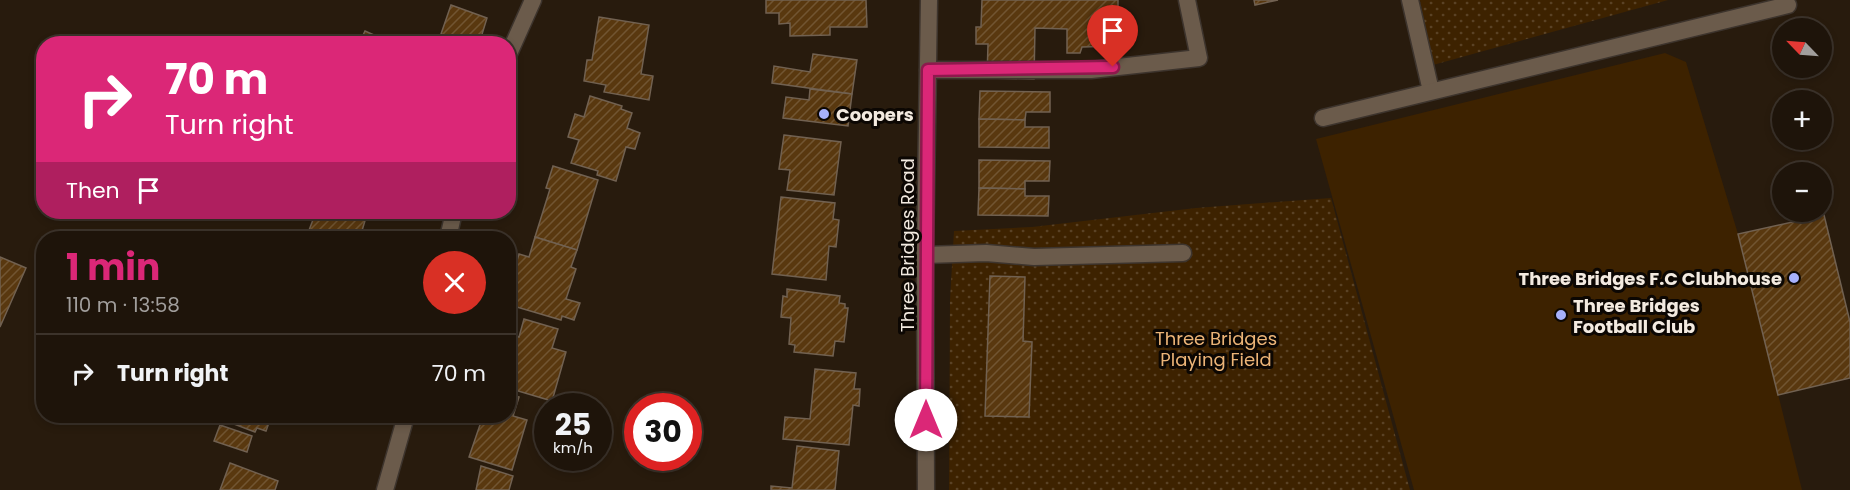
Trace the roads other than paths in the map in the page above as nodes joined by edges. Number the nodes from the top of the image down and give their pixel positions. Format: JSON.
{"nodes":[{"id":1,"x":533,"y":0,"type":"edge"},
{"id":2,"x":929,"y":0,"type":"edge"},
{"id":3,"x":1187,"y":0,"type":"edge"},
{"id":4,"x":1410,"y":0,"type":"edge"},
{"id":5,"x":1788,"y":5,"type":"dead end"},
{"id":6,"x":516,"y":38,"type":"edge"},
{"id":7,"x":928,"y":70,"type":"junction"},
{"id":8,"x":1431,"y":91,"type":"junction"},
{"id":9,"x":1323,"y":118,"type":"dead end"},
{"id":10,"x":1183,"y":253,"type":"dead end"},
{"id":11,"x":925,"y":255,"type":"junction"},
{"id":12,"x":404,"y":423,"type":"edge"},
{"id":13,"x":385,"y":490,"type":"edge"},
{"id":14,"x":926,"y":490,"type":"edge"}],
"edges":[{"from":1,"to":6,"type":"street"},
{"from":2,"to":7,"type":"street","name":"Three Bridges Road"},
{"from":3,"to":7,"type":"street"},
{"from":4,"to":8,"type":"street"},
{"from":5,"to":8,"type":"street"},
{"from":7,"to":11,"type":"street","name":"Three Bridges Road"},
{"from":8,"to":9,"type":"street"},
{"from":10,"to":11,"type":"street"},
{"from":11,"to":14,"type":"street","name":"Three Bridges Road"},
{"from":12,"to":13,"type":"street"}]}
